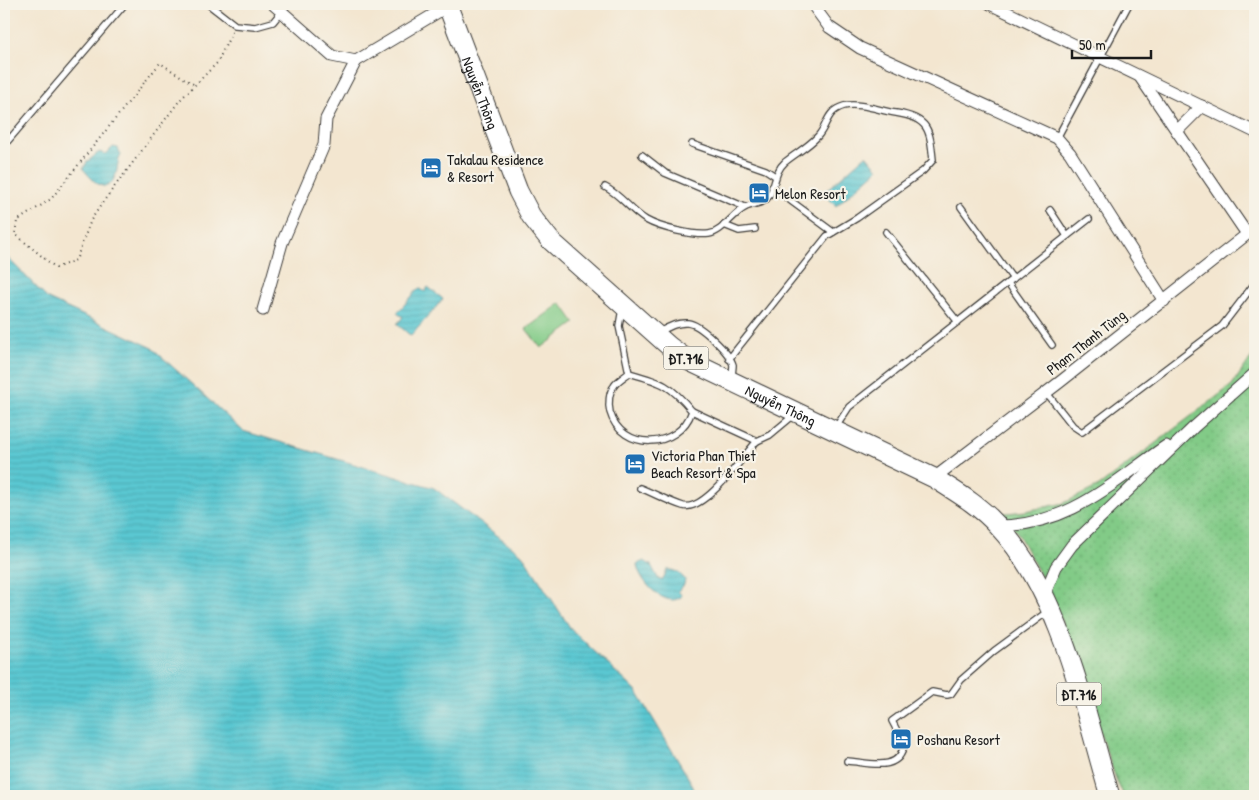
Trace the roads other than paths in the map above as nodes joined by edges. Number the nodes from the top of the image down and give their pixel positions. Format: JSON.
{"nodes":[{"id":1,"x":125,"y":4,"type":"edge"},
{"id":2,"x":208,"y":4,"type":"edge"},
{"id":3,"x":812,"y":4,"type":"edge"},
{"id":4,"x":990,"y":4,"type":"edge"},
{"id":5,"x":1129,"y":4,"type":"edge"},
{"id":6,"x":448,"y":5,"type":"edge"},
{"id":7,"x":278,"y":8,"type":"edge"},
{"id":8,"x":1101,"y":57,"type":"junction"},
{"id":9,"x":356,"y":61,"type":"junction"},
{"id":10,"x":1139,"y":75,"type":"junction"},
{"id":11,"x":1202,"y":106,"type":"junction"},
{"id":12,"x":1177,"y":131,"type":"junction"},
{"id":13,"x":1255,"y":132,"type":"edge"},
{"id":14,"x":1057,"y":138,"type":"junction"},
{"id":15,"x":7,"y":142,"type":"dead end"},
{"id":16,"x":692,"y":144,"type":"dead end"},
{"id":17,"x":642,"y":154,"type":"dead end"},
{"id":18,"x":775,"y":176,"type":"junction"},
{"id":19,"x":605,"y":187,"type":"dead end"},
{"id":20,"x":772,"y":187,"type":"junction"},
{"id":21,"x":744,"y":207,"type":"junction"},
{"id":22,"x":961,"y":207,"type":"dead end"},
{"id":23,"x":1050,"y":210,"type":"dead end"},
{"id":24,"x":1089,"y":219,"type":"dead end"},
{"id":25,"x":724,"y":225,"type":"junction"},
{"id":26,"x":755,"y":229,"type":"dead end"},
{"id":27,"x":1251,"y":231,"type":"edge"},
{"id":28,"x":833,"y":232,"type":"junction"},
{"id":29,"x":886,"y":232,"type":"dead end"},
{"id":30,"x":1067,"y":236,"type":"junction"},
{"id":31,"x":1011,"y":281,"type":"junction"},
{"id":32,"x":1255,"y":283,"type":"edge"},
{"id":33,"x":1164,"y":301,"type":"junction"},
{"id":34,"x":623,"y":304,"type":"junction"},
{"id":35,"x":263,"y":310,"type":"dead end"},
{"id":36,"x":958,"y":322,"type":"junction"},
{"id":37,"x":655,"y":333,"type":"junction"},
{"id":38,"x":1052,"y":345,"type":"dead end"},
{"id":39,"x":729,"y":359,"type":"junction"},
{"id":40,"x":629,"y":373,"type":"junction"},
{"id":41,"x":1255,"y":373,"type":"edge"},
{"id":42,"x":731,"y":381,"type":"junction"},
{"id":43,"x":1046,"y":392,"type":"junction"},
{"id":44,"x":692,"y":411,"type":"junction"},
{"id":45,"x":798,"y":412,"type":"junction"},
{"id":46,"x":1193,"y":428,"type":"junction"},
{"id":47,"x":834,"y":432,"type":"junction"},
{"id":48,"x":757,"y":441,"type":"junction"},
{"id":49,"x":934,"y":478,"type":"junction"},
{"id":50,"x":640,"y":488,"type":"dead end"},
{"id":51,"x":998,"y":526,"type":"junction"},
{"id":52,"x":1047,"y":602,"type":"junction"},
{"id":53,"x":847,"y":761,"type":"dead end"},
{"id":54,"x":1110,"y":796,"type":"edge"}],
"edges":[{"from":1,"to":15,"type":"lane"},
{"from":2,"to":7,"type":"lane"},
{"from":3,"to":14,"type":"street"},
{"from":4,"to":8,"type":"street"},
{"from":5,"to":8,"type":"lane"},
{"from":6,"to":9,"type":"street"},
{"from":6,"to":34,"type":"main road","name":"Nguyễn Thông","number":"ĐT.716"},
{"from":7,"to":9,"type":"street"},
{"from":8,"to":10,"type":"street"},
{"from":8,"to":14,"type":"lane"},
{"from":9,"to":35,"type":"street"},
{"from":10,"to":11,"type":"street"},
{"from":10,"to":12,"type":"street"},
{"from":11,"to":12,"type":"street"},
{"from":11,"to":13,"type":"street"},
{"from":12,"to":27,"type":"street"},
{"from":14,"to":33,"type":"street"},
{"from":16,"to":18,"type":"lane"},
{"from":17,"to":21,"type":"lane"},
{"from":18,"to":20,"type":"lane"},
{"from":18,"to":28,"type":"lane"},
{"from":19,"to":25,"type":"lane"},
{"from":20,"to":21,"type":"lane"},
{"from":20,"to":28,"type":"lane"},
{"from":21,"to":25,"type":"lane"},
{"from":22,"to":31,"type":"lane"},
{"from":23,"to":30,"type":"lane"},
{"from":24,"to":30,"type":"lane"},
{"from":25,"to":26,"type":"lane"},
{"from":27,"to":33,"type":"street","name":"Phạm Thanh Tùng"},
{"from":28,"to":39,"type":"lane"},
{"from":29,"to":36,"type":"lane"},
{"from":30,"to":31,"type":"lane"},
{"from":31,"to":36,"type":"lane"},
{"from":31,"to":38,"type":"lane"},
{"from":32,"to":43,"type":"lane"},
{"from":33,"to":43,"type":"street","name":"Phạm Thanh Tùng"},
{"from":34,"to":37,"type":"main road","name":"Nguyễn Thông","number":"ĐT.716"},
{"from":34,"to":40,"type":"lane"},
{"from":36,"to":47,"type":"lane"},
{"from":37,"to":39,"type":"lane"},
{"from":37,"to":42,"type":"main road","name":"Nguyễn Thông","number":"ĐT.716"},
{"from":39,"to":42,"type":"lane"},
{"from":40,"to":44,"type":"lane"},
{"from":40,"to":44,"type":"lane"},
{"from":41,"to":46,"type":"street"},
{"from":42,"to":45,"type":"main road","name":"Nguyễn Thông","number":"ĐT.716"},
{"from":43,"to":49,"type":"street","name":"Phạm Thanh Tùng"},
{"from":44,"to":48,"type":"lane"},
{"from":45,"to":47,"type":"main road","name":"Nguyễn Thông","number":"ĐT.716"},
{"from":45,"to":48,"type":"lane"},
{"from":46,"to":51,"type":"street"},
{"from":46,"to":52,"type":"street"},
{"from":47,"to":49,"type":"main road","name":"Nguyễn Thông","number":"ĐT.716"},
{"from":48,"to":50,"type":"lane"},
{"from":49,"to":51,"type":"main road","name":"Nguyễn Thông","number":"ĐT.716"},
{"from":51,"to":52,"type":"main road","name":"Nguyễn Thông","number":"ĐT.716"},
{"from":52,"to":53,"type":"lane"},
{"from":52,"to":54,"type":"main road","name":"Nguyễn Thông","number":"ĐT.716"}]}
